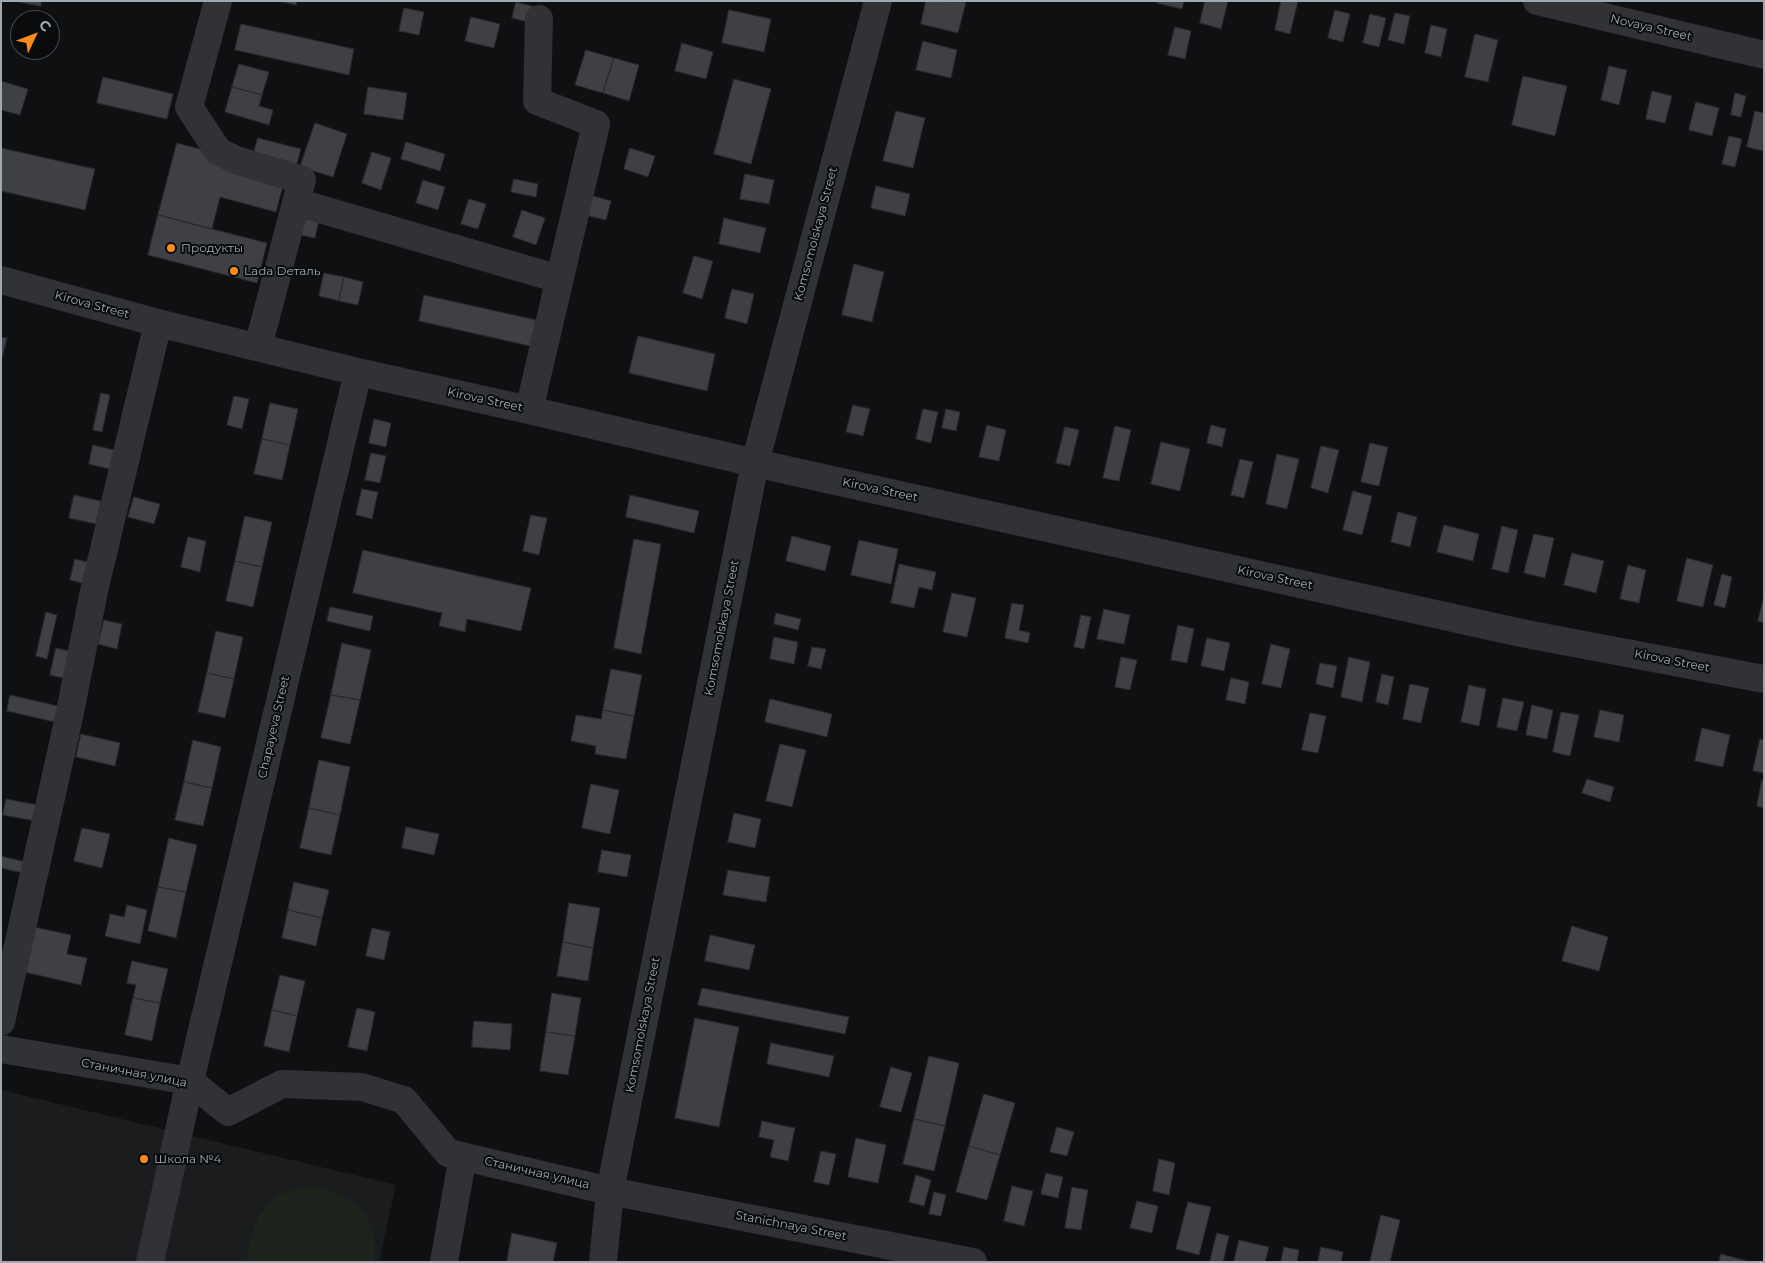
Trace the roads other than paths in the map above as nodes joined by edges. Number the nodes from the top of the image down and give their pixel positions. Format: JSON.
{"nodes":[{"id":1,"x":218,"y":1,"type":"edge"},
{"id":2,"x":878,"y":1,"type":"edge"},
{"id":3,"x":1538,"y":1,"type":"edge"},
{"id":4,"x":538,"y":18,"type":"dead end"},
{"id":5,"x":1764,"y":55,"type":"edge"},
{"id":6,"x":296,"y":202,"type":"junction"},
{"id":7,"x":559,"y":279,"type":"junction"},
{"id":8,"x":1,"y":280,"type":"edge"},
{"id":9,"x":158,"y":323,"type":"junction"},
{"id":10,"x":258,"y":347,"type":"junction"},
{"id":11,"x":358,"y":372,"type":"junction"},
{"id":12,"x":529,"y":410,"type":"junction"},
{"id":13,"x":755,"y":463,"type":"junction"},
{"id":14,"x":1764,"y":679,"type":"edge"},
{"id":15,"x":1,"y":1022,"type":"edge"},
{"id":16,"x":1,"y":1049,"type":"edge"},
{"id":17,"x":190,"y":1081,"type":"junction"},
{"id":18,"x":463,"y":1156,"type":"junction"},
{"id":19,"x":610,"y":1191,"type":"junction"},
{"id":20,"x":150,"y":1262,"type":"edge"},
{"id":21,"x":444,"y":1262,"type":"edge"},
{"id":22,"x":603,"y":1262,"type":"edge"},
{"id":23,"x":973,"y":1262,"type":"edge"}],
"edges":[{"from":1,"to":6,"type":"street"},
{"from":2,"to":13,"type":"street","name":"Komsomolskaya Street"},
{"from":3,"to":5,"type":"street","name":"Novaya Street"},
{"from":4,"to":7,"type":"street"},
{"from":6,"to":7,"type":"street"},
{"from":6,"to":10,"type":"street"},
{"from":7,"to":12,"type":"street"},
{"from":8,"to":9,"type":"street","name":"Kirova Street"},
{"from":9,"to":10,"type":"street","name":"Kirova Street"},
{"from":9,"to":15,"type":"street"},
{"from":10,"to":11,"type":"street","name":"Kirova Street"},
{"from":11,"to":12,"type":"street","name":"Kirova Street"},
{"from":11,"to":17,"type":"street","name":"Chapayeva Street"},
{"from":12,"to":13,"type":"street","name":"Kirova Street"},
{"from":13,"to":14,"type":"street","name":"Kirova Street"},
{"from":13,"to":19,"type":"street","name":"Komsomolskaya Street"},
{"from":16,"to":17,"type":"street","name":"Станичная улица"},
{"from":17,"to":18,"type":"street","name":"Станичная улица"},
{"from":17,"to":20,"type":"street","name":"Chapayeva Street"},
{"from":18,"to":19,"type":"street","name":"Станичная улица"},
{"from":18,"to":21,"type":"street"},
{"from":19,"to":22,"type":"street","name":"Komsomolskaya Street"},
{"from":19,"to":23,"type":"street","name":"Stanichnaya Street"}]}
